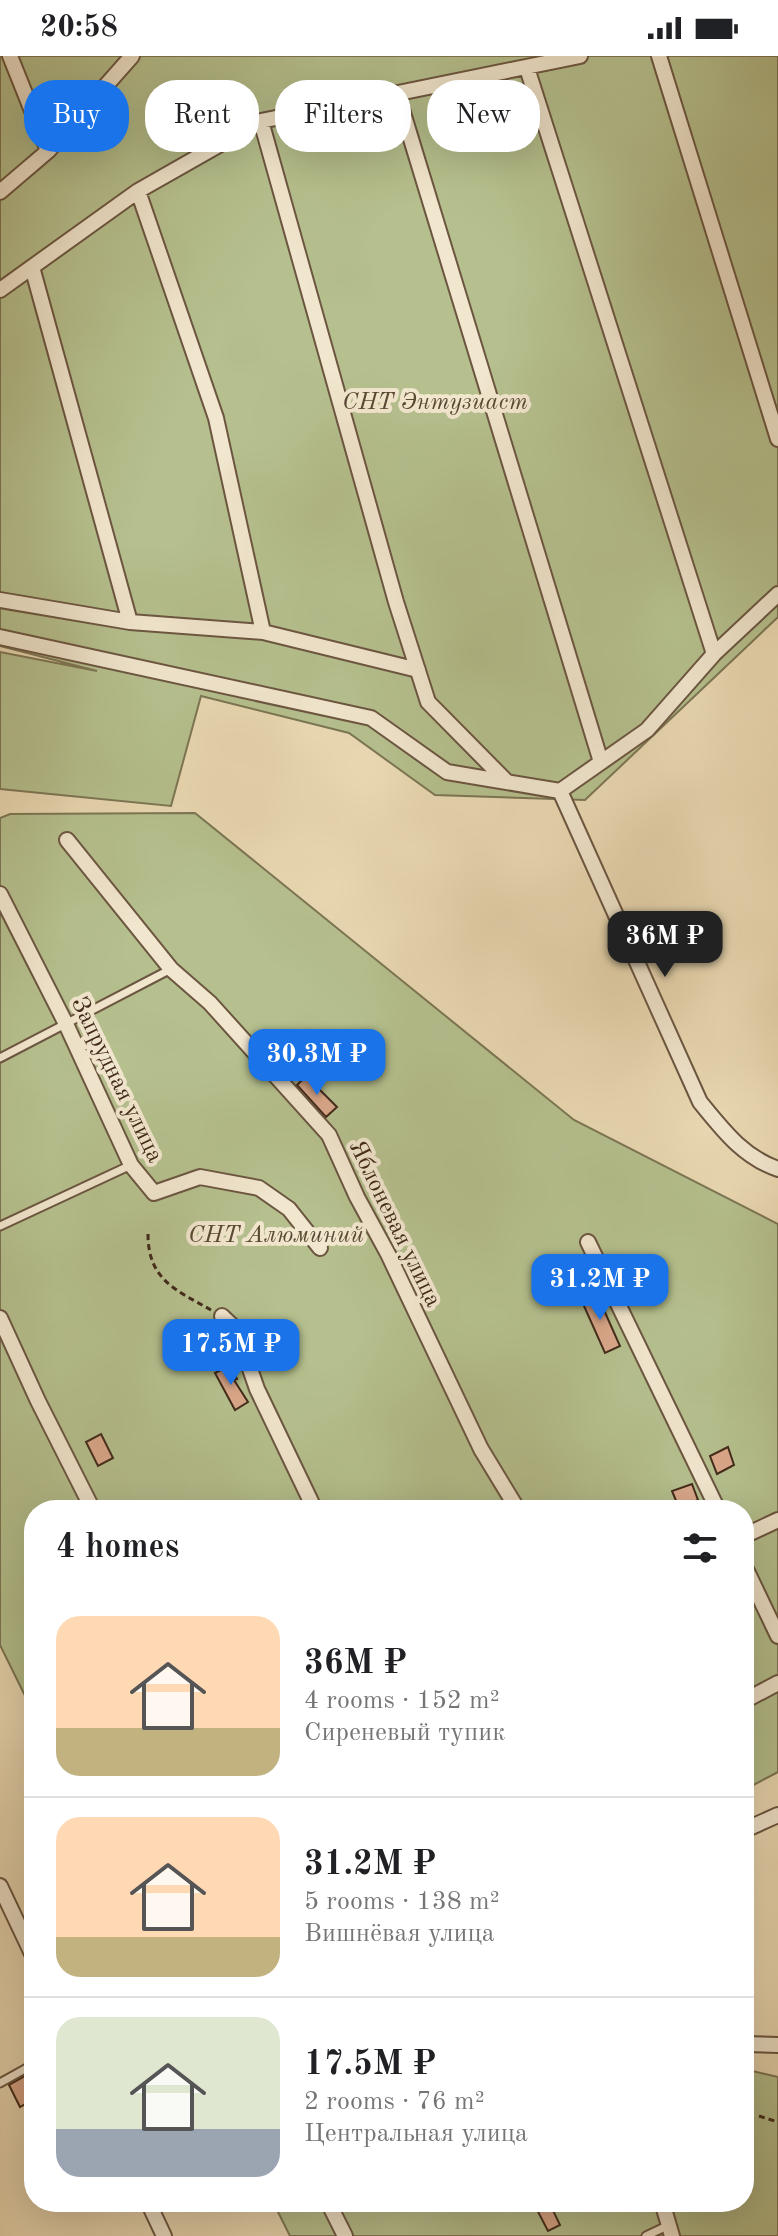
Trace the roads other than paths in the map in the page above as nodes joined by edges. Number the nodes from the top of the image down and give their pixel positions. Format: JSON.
{"nodes":[{"id":1,"x":10,"y":56,"type":"edge"},
{"id":2,"x":132,"y":56,"type":"edge"},
{"id":3,"x":580,"y":56,"type":"edge"},
{"id":4,"x":659,"y":56,"type":"edge"},
{"id":5,"x":527,"y":68,"type":"junction"},
{"id":6,"x":111,"y":80,"type":"edge"},
{"id":7,"x":411,"y":90,"type":"edge"},
{"id":8,"x":24,"y":91,"type":"edge"},
{"id":9,"x":275,"y":118,"type":"edge"},
{"id":10,"x":261,"y":121,"type":"junction"},
{"id":11,"x":411,"y":139,"type":"edge"},
{"id":12,"x":47,"y":152,"type":"edge"},
{"id":13,"x":138,"y":191,"type":"junction"},
{"id":14,"x":0,"y":192,"type":"edge"},
{"id":15,"x":32,"y":267,"type":"junction"},
{"id":16,"x":0,"y":290,"type":"edge"},
{"id":17,"x":778,"y":439,"type":"edge"},
{"id":18,"x":778,"y":594,"type":"edge"},
{"id":19,"x":1,"y":597,"type":"edge"},
{"id":20,"x":130,"y":622,"type":"junction"},
{"id":21,"x":263,"y":632,"type":"junction"},
{"id":22,"x":0,"y":637,"type":"edge"},
{"id":23,"x":714,"y":654,"type":"junction"},
{"id":24,"x":418,"y":670,"type":"junction"},
{"id":25,"x":601,"y":762,"type":"junction"},
{"id":26,"x":506,"y":782,"type":"junction"},
{"id":27,"x":560,"y":791,"type":"junction"},
{"id":28,"x":67,"y":840,"type":"dead end"},
{"id":29,"x":0,"y":894,"type":"edge"},
{"id":30,"x":171,"y":969,"type":"junction"},
{"id":31,"x":66,"y":1024,"type":"junction"},
{"id":32,"x":0,"y":1058,"type":"edge"},
{"id":33,"x":131,"y":1165,"type":"junction"},
{"id":34,"x":778,"y":1169,"type":"edge"},
{"id":35,"x":0,"y":1226,"type":"edge"},
{"id":36,"x":588,"y":1242,"type":"dead end"},
{"id":37,"x":320,"y":1248,"type":"dead end"},
{"id":38,"x":222,"y":1316,"type":"road end"},
{"id":39,"x":0,"y":1318,"type":"edge"},
{"id":40,"x":88,"y":1500,"type":"edge"},
{"id":41,"x":310,"y":1500,"type":"edge"},
{"id":42,"x":512,"y":1500,"type":"edge"},
{"id":43,"x":713,"y":1500,"type":"edge"},
{"id":44,"x":778,"y":1520,"type":"edge"},
{"id":45,"x":754,"y":1531,"type":"edge"},
{"id":46,"x":754,"y":1586,"type":"edge"},
{"id":47,"x":778,"y":1636,"type":"edge"},
{"id":48,"x":778,"y":1683,"type":"edge"},
{"id":49,"x":754,"y":1696,"type":"edge"},
{"id":50,"x":778,"y":1815,"type":"edge"},
{"id":51,"x":754,"y":1826,"type":"edge"},
{"id":52,"x":0,"y":1886,"type":"edge"},
{"id":53,"x":24,"y":1937,"type":"edge"},
{"id":54,"x":754,"y":2044,"type":"edge"},
{"id":55,"x":778,"y":2045,"type":"edge"},
{"id":56,"x":24,"y":2070,"type":"edge"},
{"id":57,"x":0,"y":2083,"type":"edge"},
{"id":58,"x":153,"y":2212,"type":"edge"},
{"id":59,"x":333,"y":2212,"type":"edge"},
{"id":60,"x":670,"y":2231,"type":"edge"},
{"id":61,"x":164,"y":2236,"type":"edge"},
{"id":62,"x":345,"y":2236,"type":"edge"},
{"id":63,"x":646,"y":2236,"type":"edge"}],
"edges":[{"from":1,"to":8,"type":"street"},
{"from":2,"to":6,"type":"street"},
{"from":3,"to":5,"type":"street"},
{"from":4,"to":17,"type":"street"},
{"from":5,"to":7,"type":"street"},
{"from":5,"to":23,"type":"street"},
{"from":9,"to":10,"type":"street"},
{"from":10,"to":13,"type":"street"},
{"from":10,"to":24,"type":"street"},
{"from":11,"to":25,"type":"street"},
{"from":12,"to":14,"type":"street"},
{"from":13,"to":15,"type":"street"},
{"from":13,"to":21,"type":"street"},
{"from":15,"to":16,"type":"street"},
{"from":15,"to":20,"type":"street"},
{"from":18,"to":23,"type":"street"},
{"from":19,"to":20,"type":"street"},
{"from":20,"to":21,"type":"street"},
{"from":21,"to":24,"type":"street"},
{"from":22,"to":26,"type":"street"},
{"from":23,"to":25,"type":"street"},
{"from":24,"to":26,"type":"street"},
{"from":25,"to":27,"type":"street"},
{"from":26,"to":27,"type":"street"},
{"from":27,"to":34,"type":"street"},
{"from":28,"to":30,"type":"street","name":"Яблоневая улица"},
{"from":29,"to":31,"type":"street","name":"Запрудная улица"},
{"from":30,"to":31,"type":"lane"},
{"from":30,"to":42,"type":"street","name":"Яблоневая улица"},
{"from":31,"to":32,"type":"lane"},
{"from":31,"to":33,"type":"street","name":"Запрудная улица"},
{"from":33,"to":35,"type":"lane"},
{"from":33,"to":37,"type":"street","name":"Запрудная улица"},
{"from":36,"to":43,"type":"street"},
{"from":38,"to":41,"type":"street"},
{"from":39,"to":40,"type":"street"},
{"from":44,"to":45,"type":"street"},
{"from":46,"to":47,"type":"street"},
{"from":48,"to":49,"type":"street"},
{"from":50,"to":51,"type":"street"},
{"from":52,"to":53,"type":"street"},
{"from":54,"to":55,"type":"street"},
{"from":56,"to":57,"type":"lane"},
{"from":58,"to":61,"type":"street"},
{"from":59,"to":62,"type":"street"},
{"from":60,"to":63,"type":"lane"}]}
